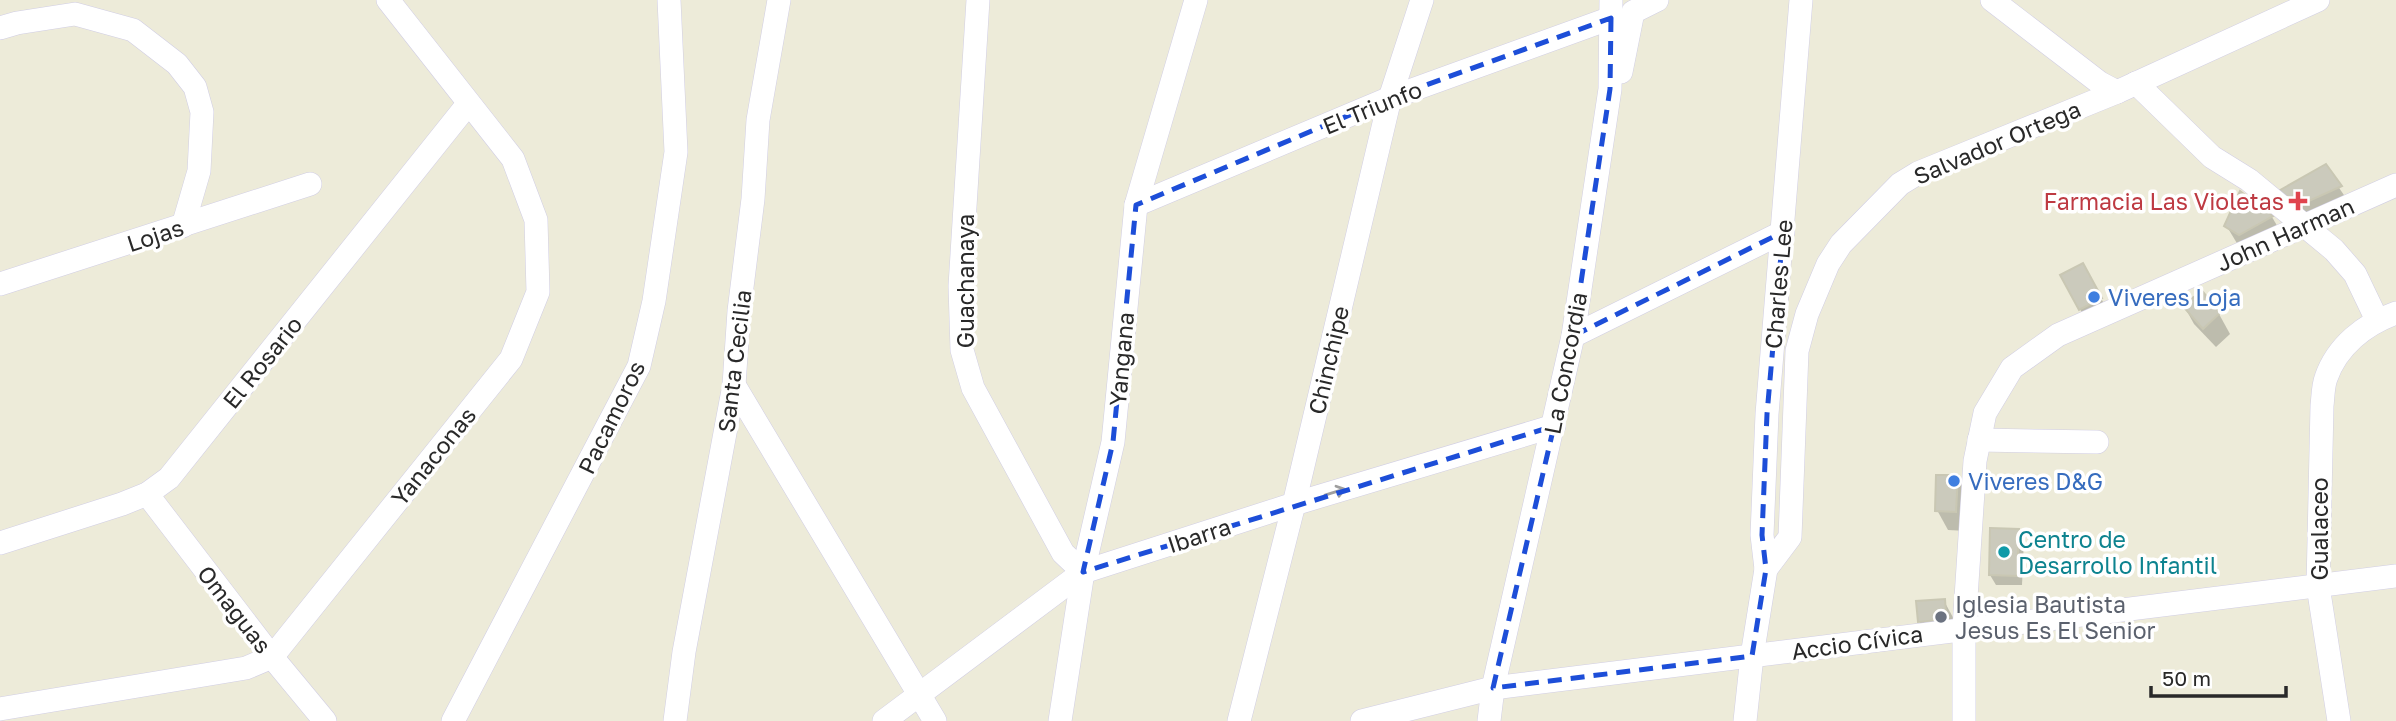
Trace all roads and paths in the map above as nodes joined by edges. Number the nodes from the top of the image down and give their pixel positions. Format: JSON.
{"nodes":[{"id":1,"x":388,"y":0,"type":"edge"},
{"id":2,"x":669,"y":0,"type":"edge"},
{"id":3,"x":779,"y":0,"type":"edge"},
{"id":4,"x":978,"y":0,"type":"edge"},
{"id":5,"x":1196,"y":0,"type":"edge"},
{"id":6,"x":1422,"y":0,"type":"edge"},
{"id":7,"x":1657,"y":0,"type":"edge"},
{"id":8,"x":1801,"y":0,"type":"edge"},
{"id":9,"x":1992,"y":0,"type":"edge"},
{"id":10,"x":2318,"y":0,"type":"edge"},
{"id":11,"x":1611,"y":9,"type":"edge"},
{"id":12,"x":0,"y":28,"type":"edge"},
{"id":13,"x":2126,"y":88,"type":"junction"},
{"id":14,"x":1610,"y":89,"type":"junction"},
{"id":15,"x":1391,"y":98,"type":"junction"},
{"id":16,"x":468,"y":104,"type":"junction"},
{"id":17,"x":310,"y":184,"type":"dead end"},
{"id":18,"x":2396,"y":185,"type":"edge"},
{"id":19,"x":1136,"y":205,"type":"junction"},
{"id":20,"x":2306,"y":225,"type":"junction"},
{"id":21,"x":183,"y":226,"type":"junction"},
{"id":22,"x":1783,"y":232,"type":"junction"},
{"id":23,"x":0,"y":284,"type":"edge"},
{"id":24,"x":2386,"y":317,"type":"edge"},
{"id":25,"x":1573,"y":336,"type":"junction"},
{"id":26,"x":734,"y":385,"type":"junction"},
{"id":27,"x":1554,"y":426,"type":"junction"},
{"id":28,"x":1979,"y":440,"type":"junction"},
{"id":29,"x":2097,"y":442,"type":"dead end"},
{"id":30,"x":147,"y":494,"type":"junction"},
{"id":31,"x":1294,"y":504,"type":"junction"},
{"id":32,"x":0,"y":543,"type":"edge"},
{"id":33,"x":1766,"y":569,"type":"junction"},
{"id":34,"x":1083,"y":572,"type":"junction"},
{"id":35,"x":2396,"y":576,"type":"edge"},
{"id":36,"x":2318,"y":586,"type":"junction"},
{"id":37,"x":1964,"y":628,"type":"junction"},
{"id":38,"x":1752,"y":656,"type":"junction"},
{"id":39,"x":272,"y":657,"type":"junction"},
{"id":40,"x":1493,"y":688,"type":"junction"},
{"id":41,"x":920,"y":693,"type":"junction"},
{"id":42,"x":0,"y":709,"type":"edge"},
{"id":43,"x":325,"y":721,"type":"edge"},
{"id":44,"x":453,"y":721,"type":"edge"},
{"id":45,"x":675,"y":721,"type":"edge"},
{"id":46,"x":884,"y":721,"type":"edge"},
{"id":47,"x":935,"y":721,"type":"edge"},
{"id":48,"x":1060,"y":721,"type":"edge"},
{"id":49,"x":1239,"y":721,"type":"edge"},
{"id":50,"x":1362,"y":721,"type":"edge"},
{"id":51,"x":1489,"y":721,"type":"edge"},
{"id":52,"x":1745,"y":721,"type":"edge"},
{"id":53,"x":1965,"y":721,"type":"edge"},
{"id":54,"x":2339,"y":721,"type":"edge"}],
"edges":[{"from":1,"to":16,"type":"street","name":"Yanaconas"},
{"from":2,"to":44,"type":"street","name":"Pacamoros"},
{"from":3,"to":26,"type":"street","name":"Santa Cecilia"},
{"from":4,"to":34,"type":"street","name":"Guachanaya"},
{"from":5,"to":19,"type":"street","name":"Yangana"},
{"from":6,"to":15,"type":"street","name":"Chinchipe"},
{"from":7,"to":14,"type":"street"},
{"from":8,"to":22,"type":"street","name":"Charles Lee"},
{"from":9,"to":13,"type":"street"},
{"from":10,"to":13,"type":"street","name":"Salvador Ortega"},
{"from":11,"to":14,"type":"street","name":"La Concordia"},
{"from":11,"to":15,"type":"street","name":"El Triunfo"},
{"from":12,"to":21,"type":"street"},
{"from":13,"to":20,"type":"street"},
{"from":13,"to":33,"type":"street","name":"Salvador Ortega"},
{"from":14,"to":25,"type":"street","name":"La Concordia"},
{"from":15,"to":19,"type":"street","name":"El Triunfo"},
{"from":15,"to":31,"type":"street","name":"Chinchipe"},
{"from":16,"to":30,"type":"street","name":"El Rosario"},
{"from":16,"to":39,"type":"street","name":"Yanaconas"},
{"from":17,"to":21,"type":"street","name":"Lojas"},
{"from":18,"to":20,"type":"street","name":"John Harman"},
{"from":19,"to":34,"type":"street","name":"Yangana"},
{"from":20,"to":24,"type":"street"},
{"from":20,"to":28,"type":"street","name":"John Harman"},
{"from":21,"to":23,"type":"street","name":"Lojas"},
{"from":22,"to":25,"type":"street"},
{"from":22,"to":33,"type":"street","name":"Charles Lee"},
{"from":24,"to":36,"type":"street","name":"Gualaceo"},
{"from":25,"to":27,"type":"street","name":"La Concordia"},
{"from":26,"to":41,"type":"street"},
{"from":26,"to":45,"type":"street","name":"Santa Cecilia"},
{"from":31,"to":27,"type":"street","name":"Ibarra","one_way":true},
{"from":27,"to":40,"type":"street","name":"La Concordia"},
{"from":28,"to":29,"type":"street"},
{"from":28,"to":37,"type":"street","name":"John Harman"},
{"from":30,"to":32,"type":"street","name":"El Rosario"},
{"from":30,"to":39,"type":"street","name":"Omaguas"},
{"from":31,"to":34,"type":"street","name":"Ibarra"},
{"from":31,"to":49,"type":"street","name":"Chinchipe"},
{"from":33,"to":38,"type":"street","name":"Salvador Ortega"},
{"from":34,"to":41,"type":"street","name":"Ibarra"},
{"from":34,"to":48,"type":"street","name":"Yangana"},
{"from":35,"to":36,"type":"street","name":"Accio Cívica"},
{"from":36,"to":37,"type":"street","name":"Accio Cívica"},
{"from":36,"to":54,"type":"street","name":"Gualaceo"},
{"from":37,"to":38,"type":"street","name":"Accio Cívica"},
{"from":37,"to":53,"type":"street","name":"John Harman"},
{"from":38,"to":40,"type":"street","name":"Accio Cívica"},
{"from":38,"to":52,"type":"street","name":"Salvador Ortega"},
{"from":39,"to":42,"type":"street"},
{"from":39,"to":43,"type":"street","name":"Omaguas"},
{"from":40,"to":50,"type":"street","name":"Accio Cívica"},
{"from":40,"to":51,"type":"street","name":"La Concordia"},
{"from":41,"to":46,"type":"street","name":"Ibarra"},
{"from":41,"to":47,"type":"street"}]}
